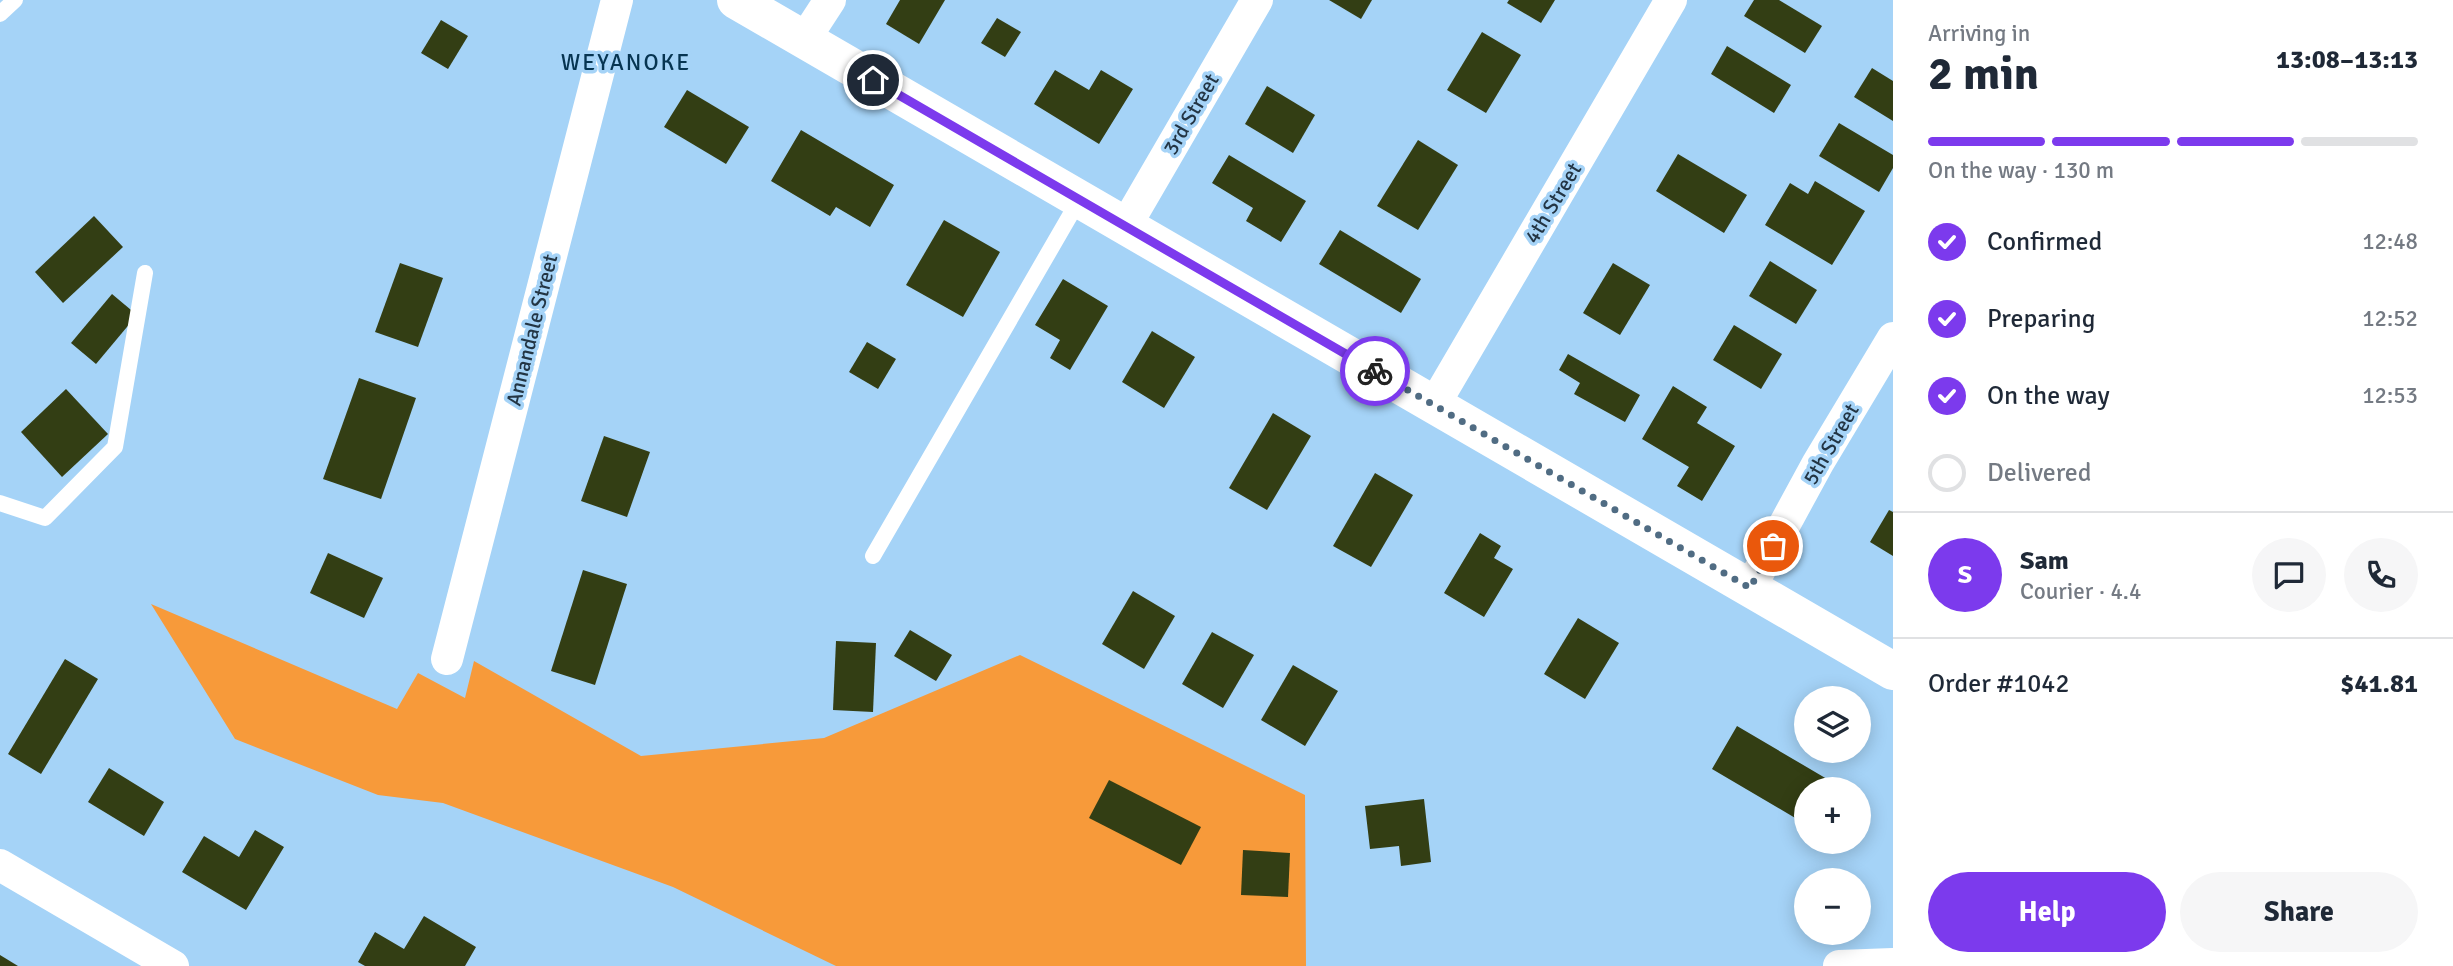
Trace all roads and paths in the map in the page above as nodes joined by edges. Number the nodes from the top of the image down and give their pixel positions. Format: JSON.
{"nodes":[{"id":1,"x":15,"y":0,"type":"edge"},
{"id":2,"x":617,"y":0,"type":"edge"},
{"id":3,"x":736,"y":0,"type":"edge"},
{"id":4,"x":830,"y":0,"type":"edge"},
{"id":5,"x":1258,"y":0,"type":"edge"},
{"id":6,"x":1671,"y":0,"type":"edge"},
{"id":7,"x":0,"y":13,"type":"edge"},
{"id":8,"x":804,"y":40,"type":"junction"},
{"id":9,"x":1079,"y":200,"type":"junction"},
{"id":10,"x":1125,"y":227,"type":"junction"},
{"id":11,"x":145,"y":273,"type":"dead end"},
{"id":12,"x":1893,"y":338,"type":"edge"},
{"id":13,"x":1434,"y":405,"type":"junction"},
{"id":14,"x":0,"y":503,"type":"edge"},
{"id":15,"x":873,"y":556,"type":"dead end"},
{"id":16,"x":1750,"y":588,"type":"junction"},
{"id":17,"x":447,"y":659,"type":"dead end"},
{"id":18,"x":1893,"y":671,"type":"edge"},
{"id":19,"x":0,"y":865,"type":"edge"},
{"id":20,"x":1893,"y":964,"type":"edge"},
{"id":21,"x":173,"y":966,"type":"edge"},
{"id":22,"x":1839,"y":966,"type":"edge"}],
"edges":[{"from":1,"to":7,"type":"lane"},
{"from":2,"to":17,"type":"street","name":"Annandale Street"},
{"from":3,"to":8,"type":"street"},
{"from":4,"to":8,"type":"street"},
{"from":5,"to":10,"type":"street","name":"3rd Street"},
{"from":6,"to":13,"type":"street","name":"4th Street"},
{"from":8,"to":9,"type":"street"},
{"from":9,"to":10,"type":"street"},
{"from":9,"to":15,"type":"lane"},
{"from":10,"to":13,"type":"street"},
{"from":11,"to":14,"type":"lane"},
{"from":12,"to":16,"type":"street","name":"5th Street"},
{"from":13,"to":16,"type":"street"},
{"from":16,"to":18,"type":"street"},
{"from":19,"to":21,"type":"street"},
{"from":20,"to":22,"type":"street"}]}
